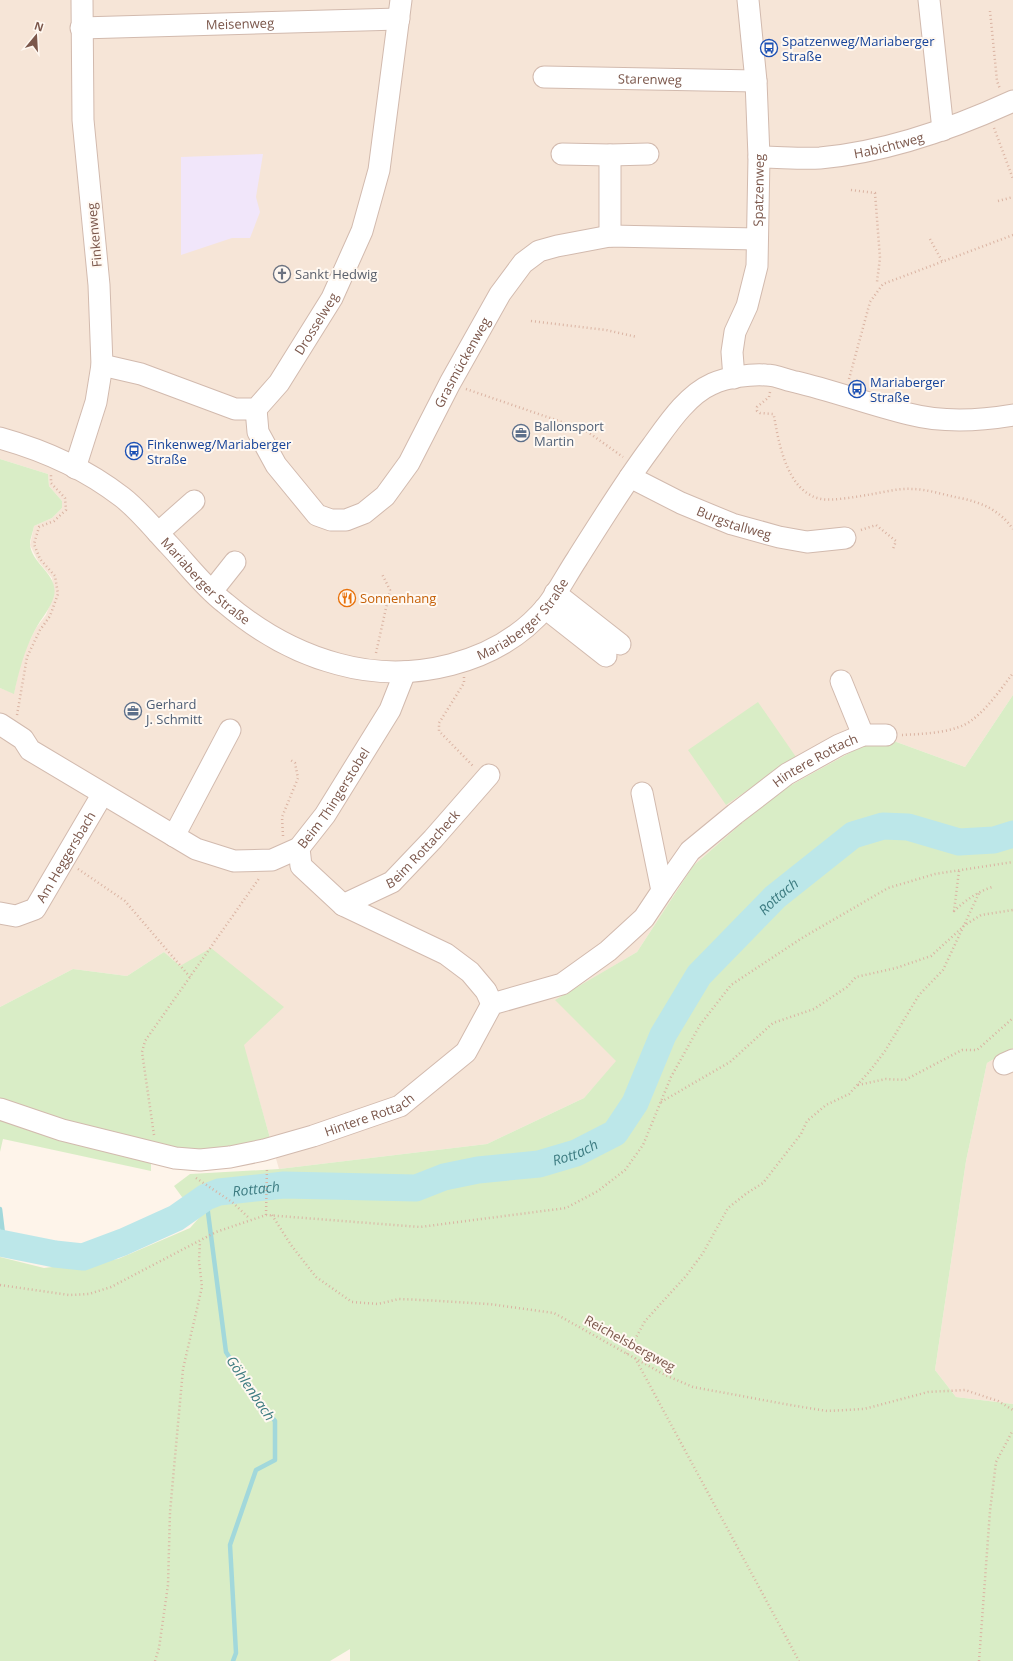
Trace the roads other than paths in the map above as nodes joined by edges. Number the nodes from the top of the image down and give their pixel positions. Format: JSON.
{"nodes":[{"id":1,"x":82,"y":0,"type":"edge"},
{"id":2,"x":748,"y":0,"type":"edge"},
{"id":3,"x":929,"y":0,"type":"edge"},
{"id":4,"x":400,"y":10,"type":"edge"},
{"id":5,"x":81,"y":28,"type":"junction"},
{"id":6,"x":544,"y":77,"type":"dead end"},
{"id":7,"x":756,"y":81,"type":"junction"},
{"id":8,"x":1002,"y":106,"type":"edge"},
{"id":9,"x":943,"y":130,"type":"junction"},
{"id":10,"x":562,"y":154,"type":"dead end"},
{"id":11,"x":648,"y":154,"type":"dead end"},
{"id":12,"x":610,"y":155,"type":"junction"},
{"id":13,"x":759,"y":157,"type":"junction"},
{"id":14,"x":610,"y":236,"type":"junction"},
{"id":15,"x":757,"y":239,"type":"junction"},
{"id":16,"x":102,"y":365,"type":"junction"},
{"id":17,"x":734,"y":378,"type":"junction"},
{"id":18,"x":256,"y":409,"type":"junction"},
{"id":19,"x":1013,"y":415,"type":"edge"},
{"id":20,"x":0,"y":438,"type":"edge"},
{"id":21,"x":67,"y":463,"type":"junction"},
{"id":22,"x":633,"y":471,"type":"junction"},
{"id":23,"x":194,"y":501,"type":"dead end"},
{"id":24,"x":158,"y":533,"type":"junction"},
{"id":25,"x":850,"y":535,"type":"road end"},
{"id":26,"x":235,"y":562,"type":"dead end"},
{"id":27,"x":212,"y":590,"type":"junction"},
{"id":28,"x":550,"y":600,"type":"junction"},
{"id":29,"x":613,"y":650,"type":"dead end"},
{"id":30,"x":405,"y":672,"type":"junction"},
{"id":31,"x":841,"y":681,"type":"dead end"},
{"id":32,"x":8,"y":729,"type":"edge"},
{"id":33,"x":230,"y":730,"type":"dead end"},
{"id":34,"x":886,"y":735,"type":"road end"},
{"id":35,"x":863,"y":736,"type":"junction"},
{"id":36,"x":487,"y":777,"type":"road end"},
{"id":37,"x":642,"y":793,"type":"dead end"},
{"id":38,"x":102,"y":794,"type":"junction"},
{"id":39,"x":174,"y":836,"type":"junction"},
{"id":40,"x":286,"y":854,"type":"junction"},
{"id":41,"x":662,"y":891,"type":"junction"},
{"id":42,"x":343,"y":905,"type":"junction"},
{"id":43,"x":0,"y":913,"type":"edge"},
{"id":44,"x":492,"y":1004,"type":"junction"},
{"id":45,"x":0,"y":1108,"type":"edge"}],
"edges":[{"from":1,"to":5,"type":"street","name":"Finkenweg"},
{"from":2,"to":7,"type":"street","name":"Spatzenweg"},
{"from":3,"to":9,"type":"street"},
{"from":4,"to":5,"type":"street","name":"Meisenweg"},
{"from":4,"to":18,"type":"street","name":"Drosselweg"},
{"from":5,"to":16,"type":"street","name":"Finkenweg"},
{"from":6,"to":7,"type":"street","name":"Starenweg"},
{"from":7,"to":13,"type":"street","name":"Spatzenweg"},
{"from":8,"to":9,"type":"street","name":"Habichtweg"},
{"from":9,"to":13,"type":"street","name":"Habichtweg"},
{"from":10,"to":12,"type":"street"},
{"from":11,"to":12,"type":"street"},
{"from":12,"to":14,"type":"street"},
{"from":13,"to":15,"type":"street","name":"Spatzenweg"},
{"from":14,"to":15,"type":"street","name":"Grasmückenweg"},
{"from":14,"to":18,"type":"street","name":"Grasmückenweg"},
{"from":15,"to":17,"type":"street","name":"Spatzenweg"},
{"from":16,"to":18,"type":"street"},
{"from":16,"to":21,"type":"street","name":"Finkenweg"},
{"from":17,"to":19,"type":"street","name":"Mariaberger Straße"},
{"from":17,"to":22,"type":"street","name":"Mariaberger Straße"},
{"from":20,"to":21,"type":"street","name":"Mariaberger Straße"},
{"from":21,"to":24,"type":"street","name":"Mariaberger Straße"},
{"from":22,"to":25,"type":"street","name":"Burgstallweg"},
{"from":22,"to":28,"type":"street","name":"Mariaberger Straße"},
{"from":23,"to":24,"type":"street"},
{"from":24,"to":27,"type":"street","name":"Mariaberger Straße"},
{"from":26,"to":27,"type":"street"},
{"from":27,"to":30,"type":"street","name":"Mariaberger Straße"},
{"from":28,"to":29,"type":"street"},
{"from":28,"to":30,"type":"street","name":"Mariaberger Straße"},
{"from":30,"to":40,"type":"street","name":"Beim Thingerstobel"},
{"from":31,"to":35,"type":"street"},
{"from":32,"to":38,"type":"street"},
{"from":33,"to":39,"type":"street"},
{"from":34,"to":35,"type":"street","name":"Hintere Rottach"},
{"from":35,"to":41,"type":"street","name":"Hintere Rottach"},
{"from":36,"to":42,"type":"street","name":"Beim Rottacheck"},
{"from":37,"to":41,"type":"street"},
{"from":38,"to":39,"type":"street"},
{"from":38,"to":43,"type":"street","name":"Am Heggersbach"},
{"from":39,"to":40,"type":"street"},
{"from":40,"to":42,"type":"street"},
{"from":41,"to":44,"type":"street","name":"Hintere Rottach"},
{"from":42,"to":44,"type":"street"},
{"from":44,"to":45,"type":"street","name":"Hintere Rottach"}]}
